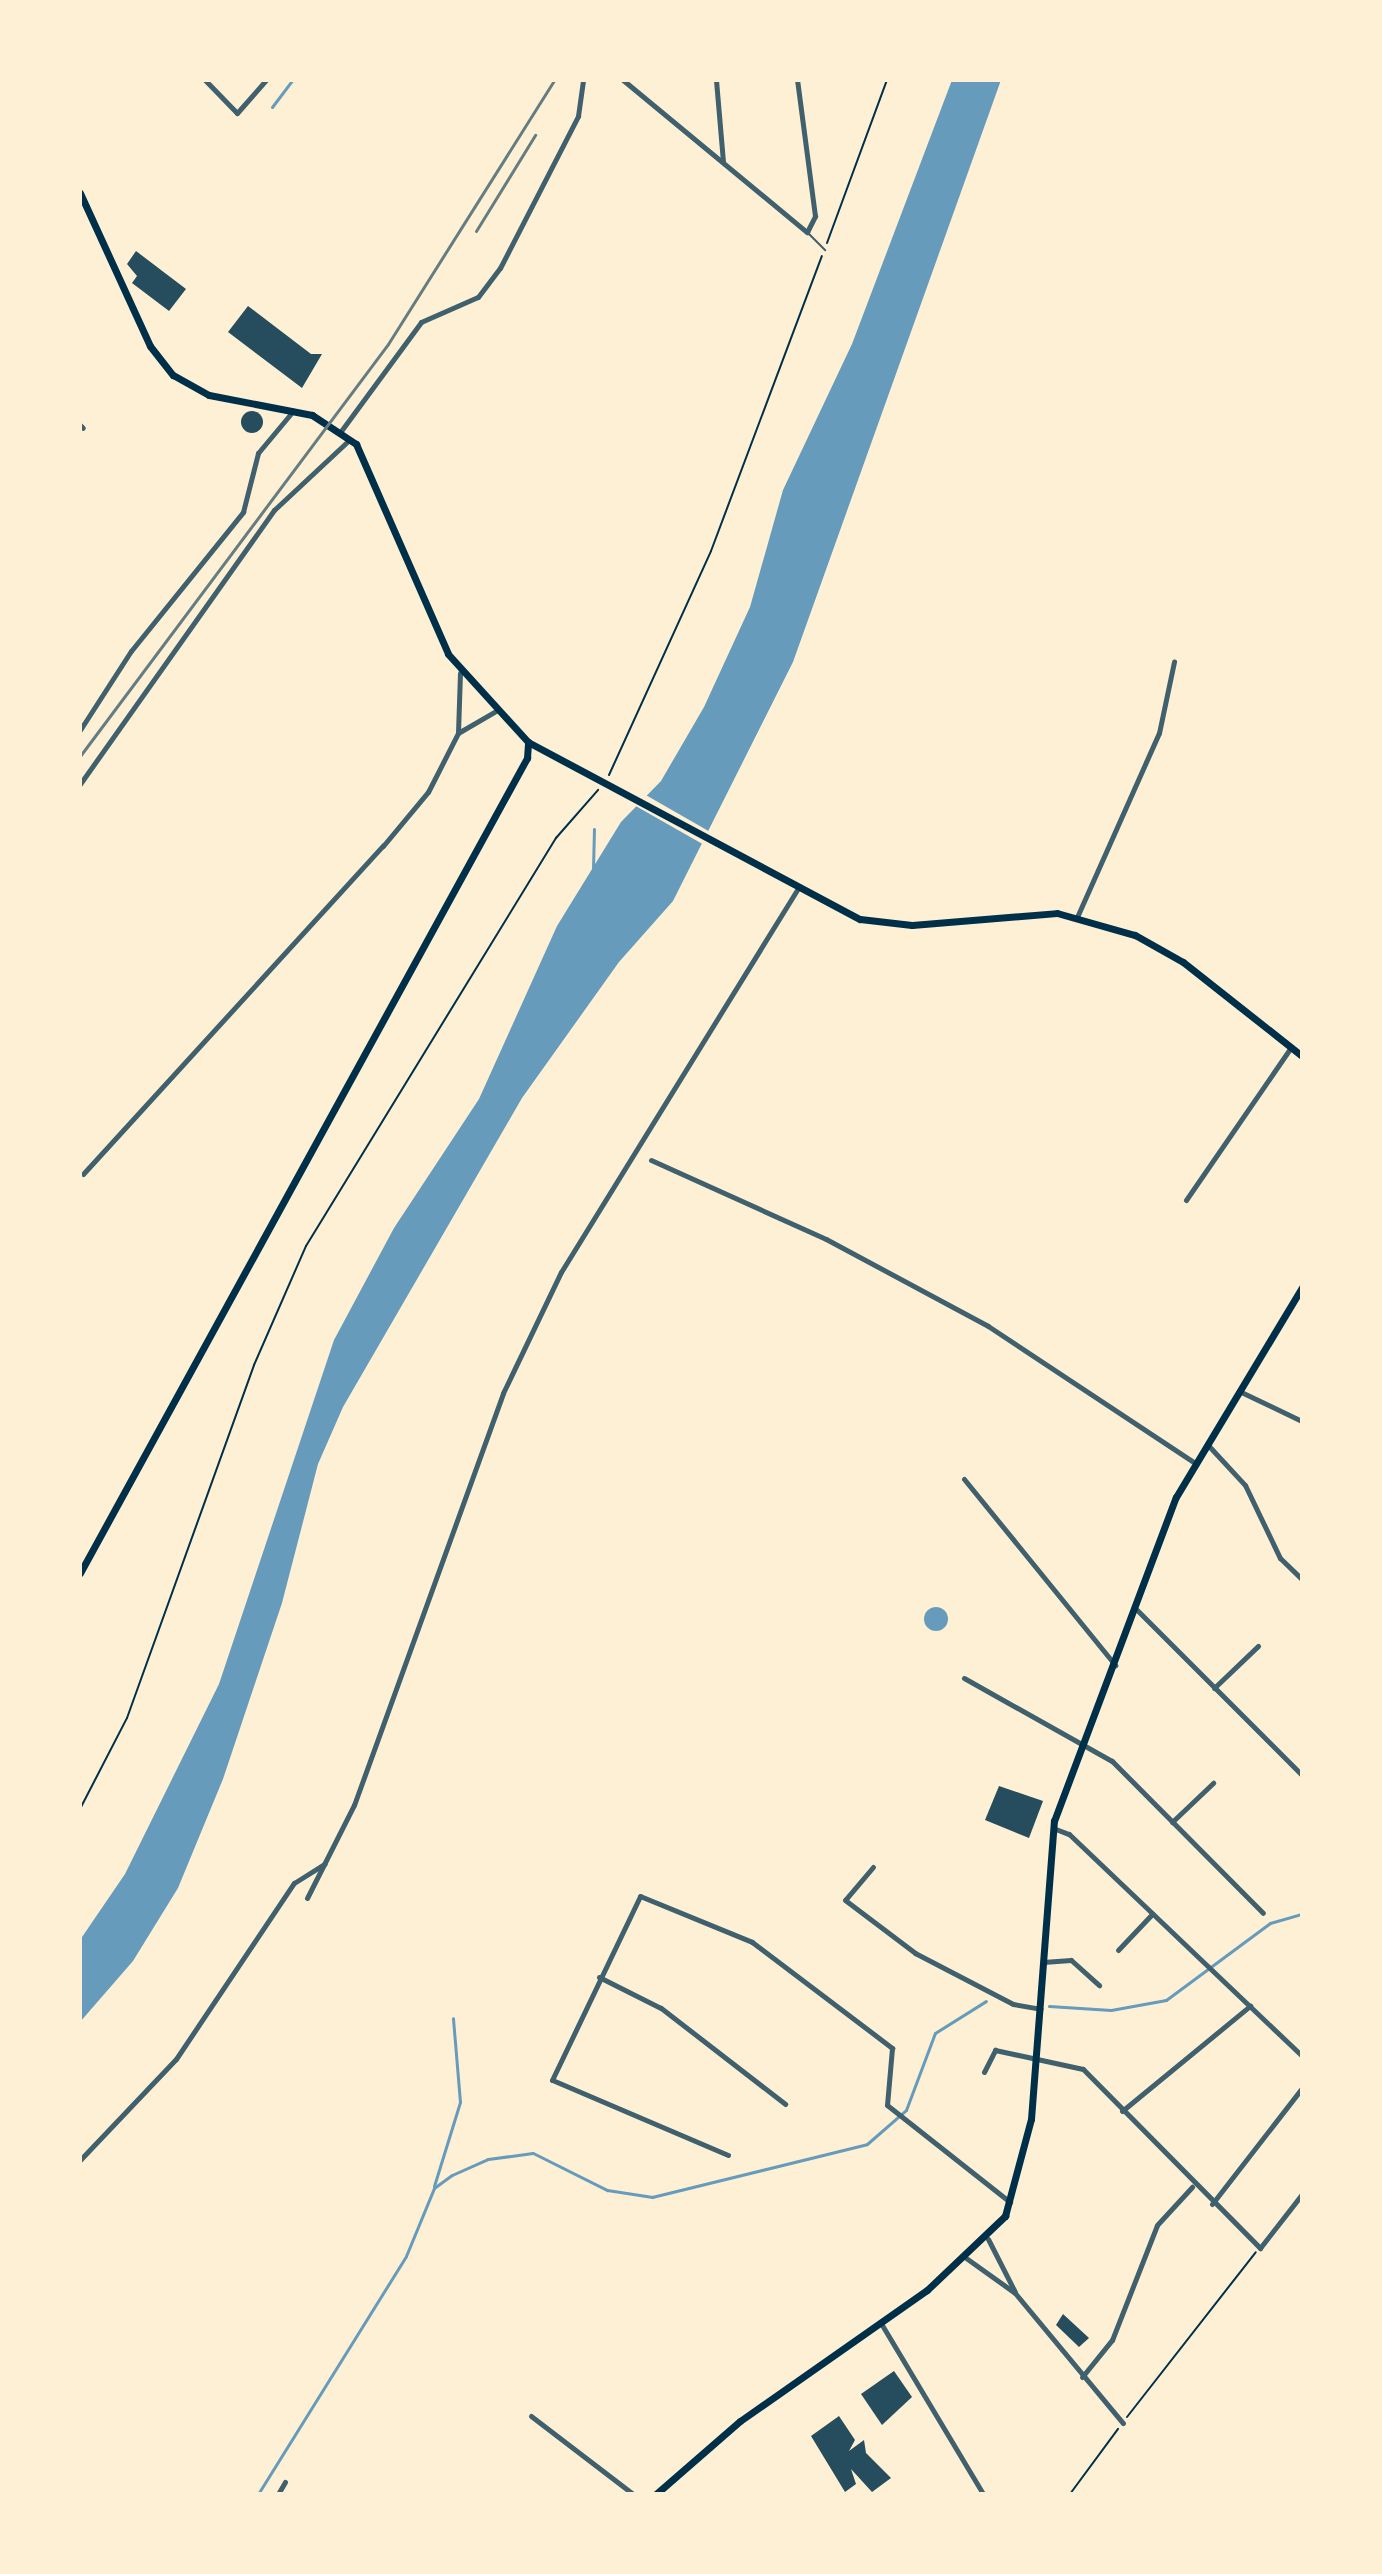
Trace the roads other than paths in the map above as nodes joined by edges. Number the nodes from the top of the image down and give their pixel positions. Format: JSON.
{"nodes":[{"id":1,"x":205,"y":80,"type":"edge"},
{"id":2,"x":266,"y":80,"type":"edge"},
{"id":3,"x":583,"y":80,"type":"edge"},
{"id":4,"x":623,"y":80,"type":"edge"},
{"id":5,"x":716,"y":80,"type":"edge"},
{"id":6,"x":797,"y":80,"type":"edge"},
{"id":7,"x":723,"y":162,"type":"junction"},
{"id":8,"x":80,"y":193,"type":"edge"},
{"id":9,"x":807,"y":232,"type":"junction"},
{"id":10,"x":825,"y":250,"type":"road end"},
{"id":11,"x":294,"y":410,"type":"junction"},
{"id":12,"x":341,"y":431,"type":"junction"},
{"id":13,"x":350,"y":439,"type":"junction"},
{"id":14,"x":1174,"y":662,"type":"dead end"},
{"id":15,"x":460,"y":673,"type":"junction"},
{"id":16,"x":496,"y":711,"type":"junction"},
{"id":17,"x":80,"y":730,"type":"edge"},
{"id":18,"x":458,"y":733,"type":"junction"},
{"id":19,"x":528,"y":742,"type":"junction"},
{"id":20,"x":541,"y":750,"type":"junction"},
{"id":21,"x":527,"y":758,"type":"junction"},
{"id":22,"x":80,"y":784,"type":"edge"},
{"id":23,"x":797,"y":890,"type":"junction"},
{"id":24,"x":1077,"y":917,"type":"junction"},
{"id":25,"x":1291,"y":1047,"type":"junction"},
{"id":26,"x":1302,"y":1056,"type":"edge"},
{"id":27,"x":651,"y":1160,"type":"dead end"},
{"id":28,"x":83,"y":1174,"type":"dead end"},
{"id":29,"x":1186,"y":1200,"type":"dead end"},
{"id":30,"x":1302,"y":1287,"type":"edge"},
{"id":31,"x":1238,"y":1391,"type":"junction"},
{"id":32,"x":1302,"y":1421,"type":"edge"},
{"id":33,"x":1206,"y":1443,"type":"junction"},
{"id":34,"x":1195,"y":1463,"type":"junction"},
{"id":35,"x":964,"y":1479,"type":"dead end"},
{"id":36,"x":80,"y":1573,"type":"edge"},
{"id":37,"x":1302,"y":1579,"type":"edge"},
{"id":38,"x":1136,"y":1609,"type":"junction"},
{"id":39,"x":1258,"y":1646,"type":"dead end"},
{"id":40,"x":1115,"y":1665,"type":"junction"},
{"id":41,"x":964,"y":1678,"type":"dead end"},
{"id":42,"x":1214,"y":1688,"type":"junction"},
{"id":43,"x":1082,"y":1744,"type":"junction"},
{"id":44,"x":1302,"y":1775,"type":"edge"},
{"id":45,"x":1213,"y":1783,"type":"dead end"},
{"id":46,"x":1172,"y":1822,"type":"junction"},
{"id":47,"x":1052,"y":1828,"type":"junction"},
{"id":48,"x":325,"y":1863,"type":"junction"},
{"id":49,"x":873,"y":1867,"type":"dead end"},
{"id":50,"x":307,"y":1898,"type":"dead end"},
{"id":51,"x":1263,"y":1913,"type":"dead end"},
{"id":52,"x":1152,"y":1914,"type":"junction"},
{"id":53,"x":1118,"y":1950,"type":"dead end"},
{"id":54,"x":1043,"y":1962,"type":"junction"},
{"id":55,"x":599,"y":1977,"type":"junction"},
{"id":56,"x":1099,"y":1985,"type":"dead end"},
{"id":57,"x":1250,"y":2006,"type":"junction"},
{"id":58,"x":1042,"y":2010,"type":"junction"},
{"id":59,"x":1302,"y":2056,"type":"edge"},
{"id":60,"x":1037,"y":2060,"type":"junction"},
{"id":61,"x":984,"y":2072,"type":"dead end"},
{"id":62,"x":1302,"y":2088,"type":"edge"},
{"id":63,"x":785,"y":2104,"type":"dead end"},
{"id":64,"x":1122,"y":2111,"type":"junction"},
{"id":65,"x":728,"y":2155,"type":"dead end"},
{"id":66,"x":80,"y":2160,"type":"edge"},
{"id":67,"x":1192,"y":2187,"type":"junction"},
{"id":68,"x":1302,"y":2194,"type":"edge"},
{"id":69,"x":1011,"y":2203,"type":"junction"},
{"id":70,"x":1212,"y":2204,"type":"junction"},
{"id":71,"x":988,"y":2239,"type":"junction"},
{"id":72,"x":966,"y":2258,"type":"junction"},
{"id":73,"x":1015,"y":2293,"type":"junction"},
{"id":74,"x":882,"y":2325,"type":"junction"},
{"id":75,"x":1082,"y":2377,"type":"junction"},
{"id":76,"x":531,"y":2416,"type":"dead end"},
{"id":77,"x":1123,"y":2423,"type":"road end"},
{"id":78,"x":285,"y":2482,"type":"dead end"},
{"id":79,"x":278,"y":2494,"type":"edge"},
{"id":80,"x":633,"y":2494,"type":"edge"},
{"id":81,"x":656,"y":2494,"type":"edge"},
{"id":82,"x":983,"y":2494,"type":"edge"}],
"edges":[{"from":1,"to":2,"type":"street"},
{"from":3,"to":12,"type":"street"},
{"from":4,"to":7,"type":"street"},
{"from":5,"to":7,"type":"street"},
{"from":6,"to":9,"type":"street"},
{"from":7,"to":9,"type":"street"},
{"from":8,"to":11,"type":"main road"},
{"from":9,"to":10,"type":"lane"},
{"from":11,"to":12,"type":"main road"},
{"from":11,"to":17,"type":"street"},
{"from":12,"to":13,"type":"main road"},
{"from":13,"to":15,"type":"main road"},
{"from":13,"to":22,"type":"street"},
{"from":14,"to":24,"type":"street"},
{"from":15,"to":16,"type":"main road"},
{"from":15,"to":18,"type":"street"},
{"from":16,"to":18,"type":"street"},
{"from":16,"to":19,"type":"main road"},
{"from":18,"to":28,"type":"street"},
{"from":19,"to":20,"type":"main road"},
{"from":19,"to":21,"type":"main road"},
{"from":20,"to":21,"type":"main road"},
{"from":20,"to":23,"type":"main road"},
{"from":21,"to":36,"type":"main road"},
{"from":23,"to":24,"type":"main road"},
{"from":23,"to":48,"type":"street"},
{"from":24,"to":25,"type":"main road"},
{"from":25,"to":26,"type":"main road"},
{"from":25,"to":29,"type":"street"},
{"from":27,"to":34,"type":"street"},
{"from":30,"to":31,"type":"main road"},
{"from":31,"to":32,"type":"street"},
{"from":31,"to":33,"type":"main road"},
{"from":33,"to":34,"type":"main road"},
{"from":33,"to":37,"type":"street"},
{"from":34,"to":38,"type":"main road"},
{"from":35,"to":40,"type":"street"},
{"from":38,"to":40,"type":"main road"},
{"from":38,"to":42,"type":"street"},
{"from":39,"to":42,"type":"street"},
{"from":40,"to":43,"type":"main road"},
{"from":41,"to":43,"type":"street"},
{"from":42,"to":44,"type":"street"},
{"from":43,"to":46,"type":"street"},
{"from":43,"to":47,"type":"main road"},
{"from":45,"to":46,"type":"street"},
{"from":46,"to":51,"type":"street"},
{"from":47,"to":52,"type":"street"},
{"from":47,"to":54,"type":"main road"},
{"from":48,"to":50,"type":"street"},
{"from":48,"to":66,"type":"street"},
{"from":49,"to":58,"type":"street"},
{"from":52,"to":53,"type":"street"},
{"from":52,"to":57,"type":"street"},
{"from":54,"to":56,"type":"street"},
{"from":54,"to":58,"type":"main road"},
{"from":55,"to":63,"type":"street"},
{"from":55,"to":65,"type":"street"},
{"from":55,"to":69,"type":"street"},
{"from":57,"to":59,"type":"street"},
{"from":57,"to":64,"type":"street"},
{"from":58,"to":60,"type":"main road"},
{"from":60,"to":61,"type":"street"},
{"from":60,"to":64,"type":"street"},
{"from":60,"to":69,"type":"main road"},
{"from":62,"to":70,"type":"street"},
{"from":64,"to":67,"type":"street"},
{"from":67,"to":70,"type":"street"},
{"from":67,"to":75,"type":"street"},
{"from":68,"to":70,"type":"street"},
{"from":69,"to":71,"type":"main road"},
{"from":71,"to":72,"type":"main road"},
{"from":71,"to":73,"type":"street"},
{"from":72,"to":73,"type":"street"},
{"from":72,"to":74,"type":"main road"},
{"from":73,"to":75,"type":"street"},
{"from":74,"to":81,"type":"main road"},
{"from":74,"to":82,"type":"street"},
{"from":75,"to":77,"type":"street"},
{"from":76,"to":80,"type":"street"},
{"from":78,"to":79,"type":"street"}]}
